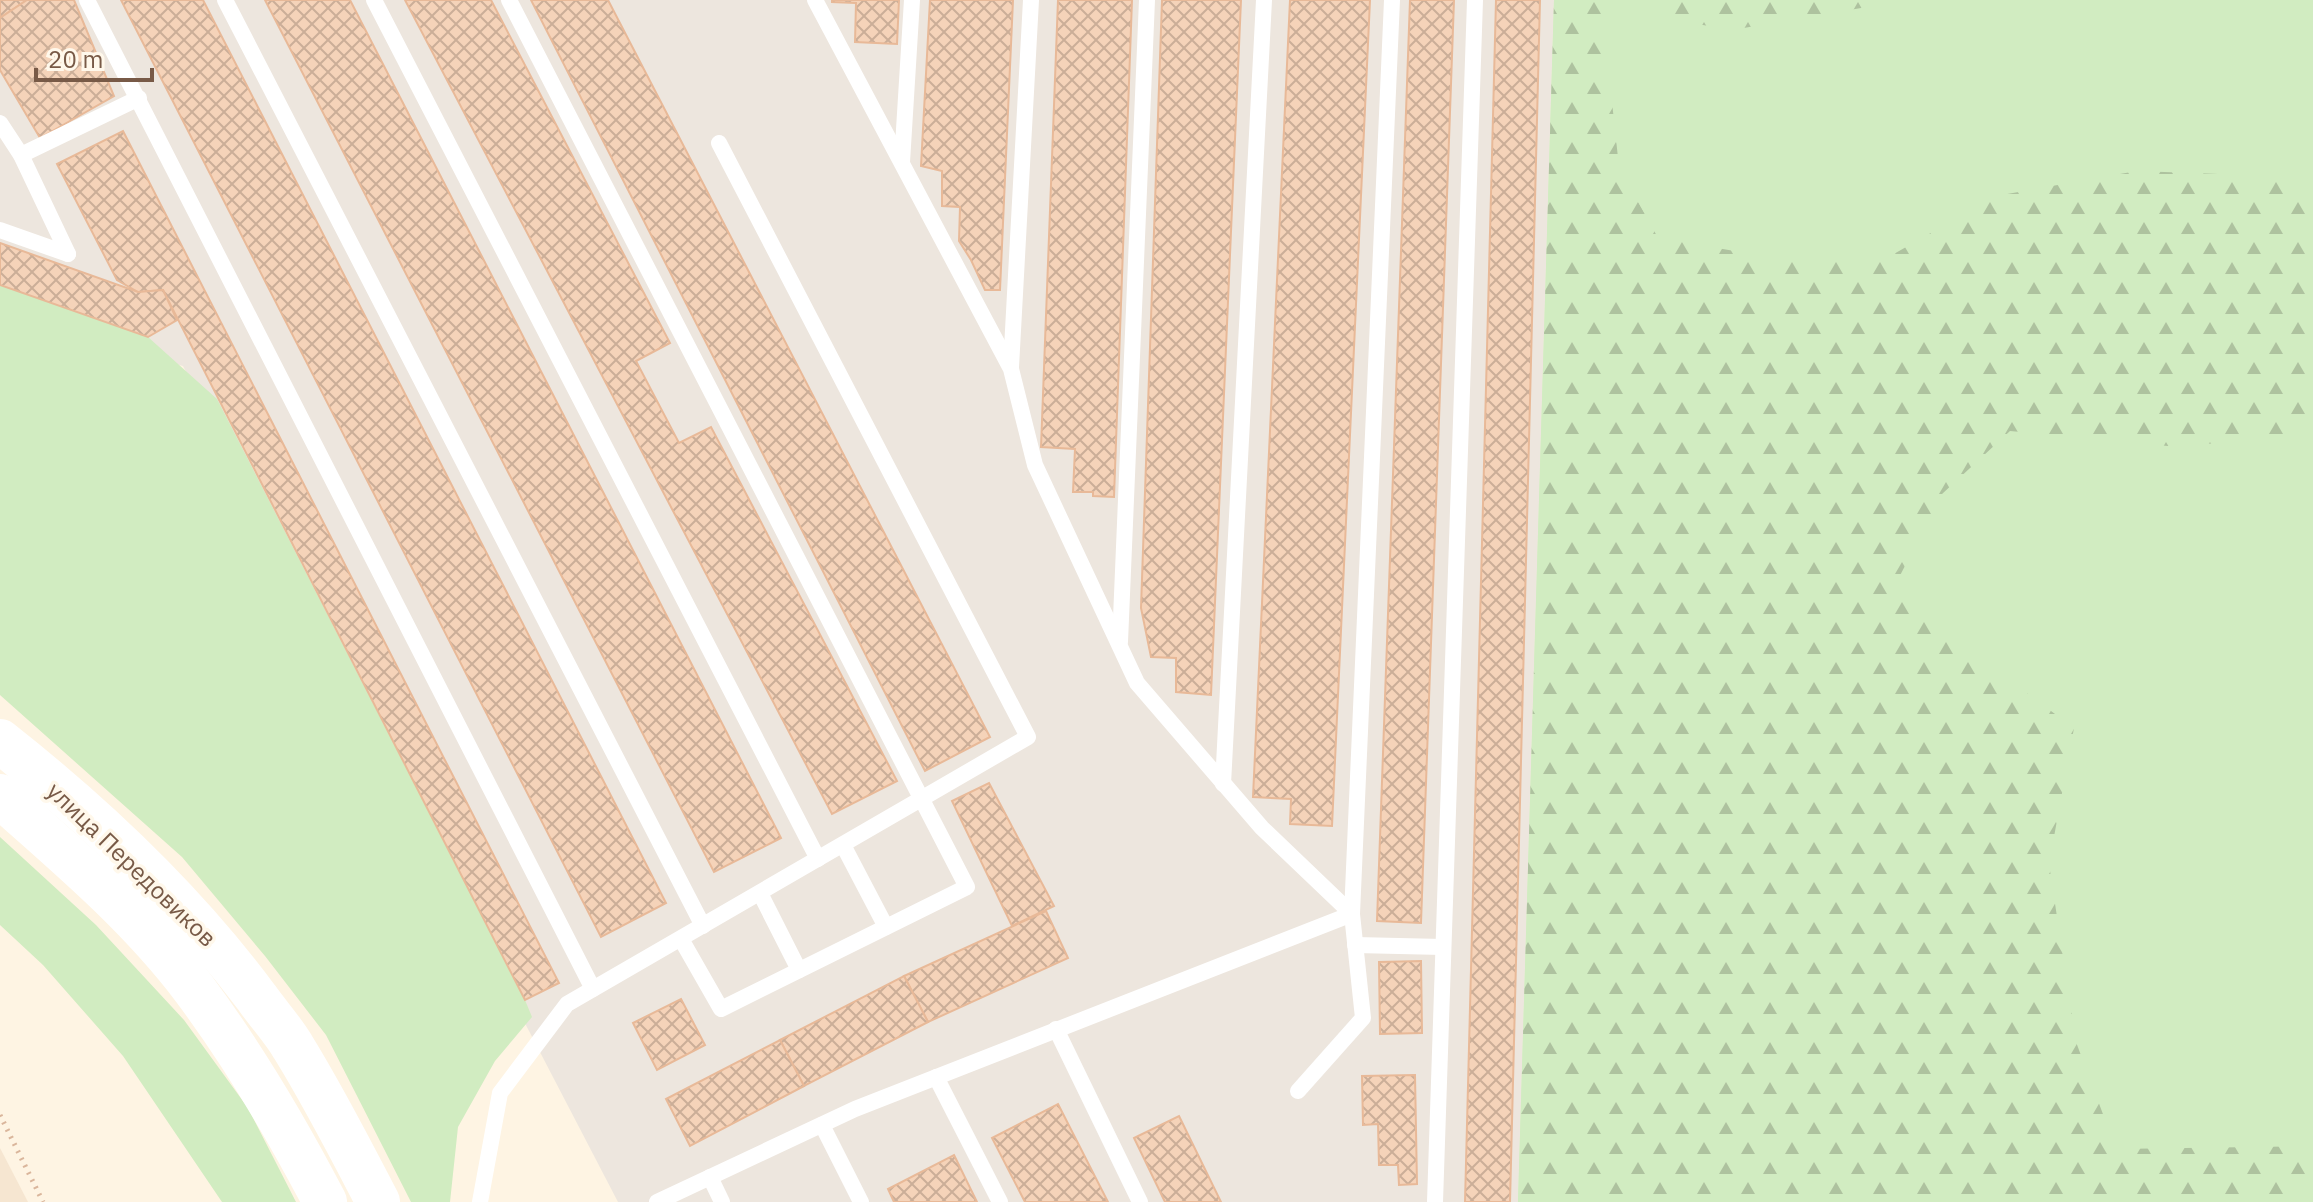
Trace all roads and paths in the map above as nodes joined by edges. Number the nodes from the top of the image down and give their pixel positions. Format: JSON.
{"nodes":[{"id":1,"x":87,"y":0,"type":"edge"},
{"id":2,"x":225,"y":0,"type":"edge"},
{"id":3,"x":374,"y":0,"type":"edge"},
{"id":4,"x":509,"y":0,"type":"edge"},
{"id":5,"x":815,"y":0,"type":"edge"},
{"id":6,"x":912,"y":0,"type":"edge"},
{"id":7,"x":1031,"y":0,"type":"edge"},
{"id":8,"x":1147,"y":0,"type":"edge"},
{"id":9,"x":1264,"y":0,"type":"edge"},
{"id":10,"x":1392,"y":0,"type":"edge"},
{"id":11,"x":1475,"y":0,"type":"edge"},
{"id":12,"x":139,"y":98,"type":"junction"},
{"id":13,"x":0,"y":123,"type":"edge"},
{"id":14,"x":719,"y":143,"type":"dead end"},
{"id":15,"x":21,"y":155,"type":"junction"},
{"id":16,"x":902,"y":164,"type":"junction"},
{"id":17,"x":0,"y":230,"type":"edge"},
{"id":18,"x":1011,"y":369,"type":"junction"},
{"id":19,"x":1120,"y":646,"type":"junction"},
{"id":20,"x":0,"y":741,"type":"edge"},
{"id":21,"x":1223,"y":784,"type":"junction"},
{"id":22,"x":0,"y":796,"type":"edge"},
{"id":23,"x":922,"y":799,"type":"junction"},
{"id":24,"x":843,"y":845,"type":"junction"},
{"id":25,"x":818,"y":859,"type":"junction"},
{"id":26,"x":760,"y":893,"type":"junction"},
{"id":27,"x":1352,"y":914,"type":"junction"},
{"id":28,"x":703,"y":926,"type":"junction"},
{"id":29,"x":886,"y":927,"type":"junction"},
{"id":30,"x":681,"y":939,"type":"junction"},
{"id":31,"x":1355,"y":945,"type":"junction"},
{"id":32,"x":1443,"y":947,"type":"junction"},
{"id":33,"x":799,"y":970,"type":"junction"},
{"id":34,"x":593,"y":989,"type":"junction"},
{"id":35,"x":1056,"y":1029,"type":"junction"},
{"id":36,"x":936,"y":1077,"type":"junction"},
{"id":37,"x":1298,"y":1091,"type":"dead end"},
{"id":38,"x":0,"y":1115,"type":"edge"},
{"id":39,"x":822,"y":1125,"type":"junction"},
{"id":40,"x":710,"y":1177,"type":"junction"},
{"id":41,"x":43,"y":1202,"type":"edge"},
{"id":42,"x":325,"y":1202,"type":"edge"},
{"id":43,"x":378,"y":1202,"type":"edge"},
{"id":44,"x":480,"y":1202,"type":"edge"},
{"id":45,"x":657,"y":1202,"type":"edge"},
{"id":46,"x":722,"y":1202,"type":"edge"},
{"id":47,"x":861,"y":1202,"type":"edge"},
{"id":48,"x":1000,"y":1202,"type":"edge"},
{"id":49,"x":1140,"y":1202,"type":"edge"},
{"id":50,"x":1435,"y":1202,"type":"edge"}],
"edges":[{"from":1,"to":12,"type":"lane"},
{"from":2,"to":28,"type":"lane"},
{"from":3,"to":25,"type":"lane"},
{"from":4,"to":23,"type":"lane"},
{"from":5,"to":16,"type":"lane"},
{"from":6,"to":16,"type":"lane"},
{"from":7,"to":18,"type":"lane"},
{"from":8,"to":19,"type":"lane"},
{"from":9,"to":21,"type":"lane"},
{"from":10,"to":27,"type":"lane"},
{"from":11,"to":32,"type":"lane"},
{"from":12,"to":15,"type":"lane"},
{"from":12,"to":34,"type":"lane"},
{"from":13,"to":15,"type":"lane"},
{"from":14,"to":23,"type":"lane"},
{"from":15,"to":17,"type":"lane"},
{"from":16,"to":18,"type":"lane"},
{"from":18,"to":19,"type":"lane"},
{"from":19,"to":21,"type":"lane"},
{"from":20,"to":43,"type":"street","name":"улица Передовиков"},
{"from":21,"to":27,"type":"lane"},
{"from":22,"to":42,"type":"street","name":"улица Передовиков"},
{"from":23,"to":24,"type":"lane"},
{"from":23,"to":29,"type":"lane"},
{"from":24,"to":25,"type":"lane"},
{"from":24,"to":29,"type":"lane"},
{"from":25,"to":26,"type":"lane"},
{"from":26,"to":28,"type":"lane"},
{"from":26,"to":33,"type":"lane"},
{"from":27,"to":31,"type":"lane"},
{"from":27,"to":35,"type":"lane"},
{"from":28,"to":30,"type":"lane"},
{"from":29,"to":33,"type":"lane"},
{"from":30,"to":33,"type":"lane"},
{"from":30,"to":34,"type":"lane"},
{"from":31,"to":32,"type":"lane"},
{"from":31,"to":37,"type":"lane"},
{"from":32,"to":50,"type":"lane"},
{"from":34,"to":44,"type":"lane"},
{"from":35,"to":36,"type":"lane"},
{"from":35,"to":49,"type":"lane"},
{"from":36,"to":39,"type":"lane"},
{"from":36,"to":48,"type":"lane"},
{"from":38,"to":41,"type":"path"},
{"from":39,"to":40,"type":"lane"},
{"from":39,"to":47,"type":"lane"},
{"from":40,"to":45,"type":"lane"},
{"from":40,"to":46,"type":"lane"}]}
